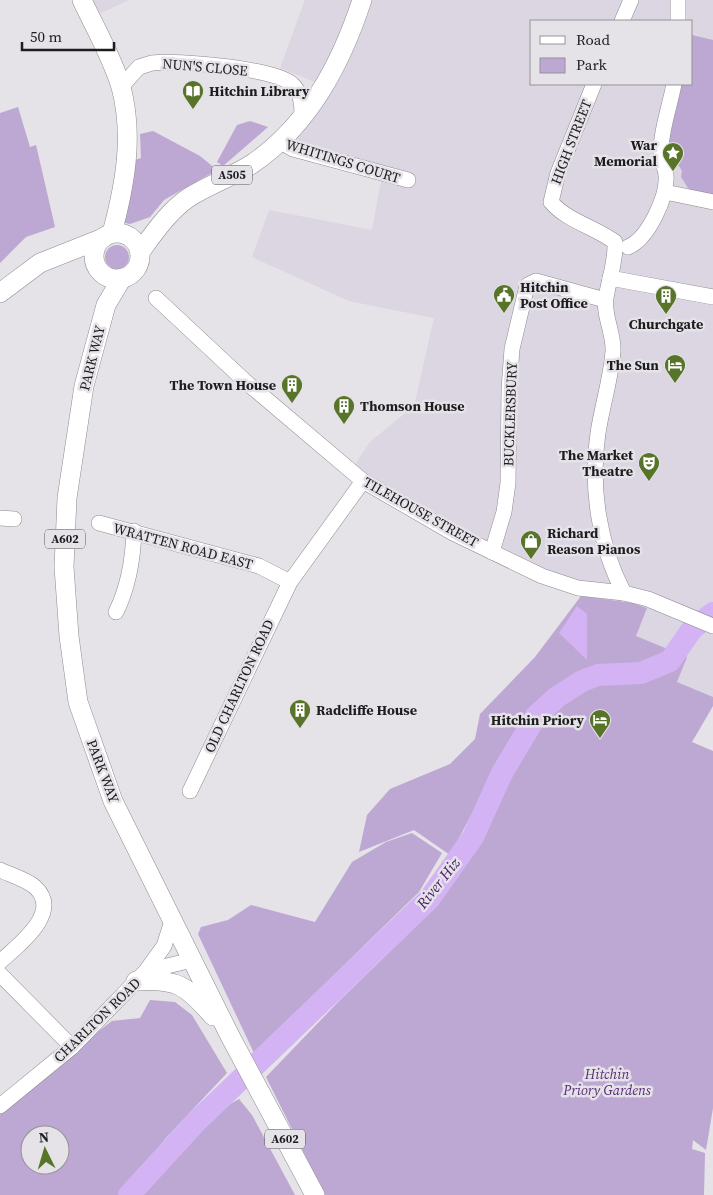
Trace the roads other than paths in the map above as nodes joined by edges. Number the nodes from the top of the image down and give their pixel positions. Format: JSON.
{"nodes":[{"id":1,"x":82,"y":0,"type":"edge"},
{"id":2,"x":362,"y":0,"type":"edge"},
{"id":3,"x":631,"y":0,"type":"edge"},
{"id":4,"x":678,"y":0,"type":"edge"},
{"id":5,"x":622,"y":20,"type":"edge"},
{"id":6,"x":678,"y":20,"type":"edge"},
{"id":7,"x":594,"y":85,"type":"edge"},
{"id":8,"x":674,"y":85,"type":"edge"},
{"id":9,"x":121,"y":87,"type":"junction"},
{"id":10,"x":302,"y":116,"type":"junction"},
{"id":11,"x":279,"y":141,"type":"junction"},
{"id":12,"x":408,"y":180,"type":"dead end"},
{"id":13,"x":665,"y":192,"type":"junction"},
{"id":14,"x":713,"y":202,"type":"edge"},
{"id":15,"x":107,"y":235,"type":"junction"},
{"id":16,"x":628,"y":247,"type":"dead end"},
{"id":17,"x":140,"y":252,"type":"junction"},
{"id":18,"x":58,"y":256,"type":"junction"},
{"id":19,"x":98,"y":267,"type":"junction"},
{"id":20,"x":122,"y":278,"type":"junction"},
{"id":21,"x":610,"y":278,"type":"junction"},
{"id":22,"x":0,"y":293,"type":"edge"},
{"id":23,"x":713,"y":297,"type":"edge"},
{"id":24,"x":156,"y":298,"type":"dead end"},
{"id":25,"x":605,"y":300,"type":"junction"},
{"id":26,"x":106,"y":305,"type":"junction"},
{"id":27,"x":363,"y":481,"type":"junction"},
{"id":28,"x":99,"y":523,"type":"dead end"},
{"id":29,"x":134,"y":532,"type":"junction"},
{"id":30,"x":492,"y":552,"type":"junction"},
{"id":31,"x":290,"y":582,"type":"junction"},
{"id":32,"x":624,"y":593,"type":"junction"},
{"id":33,"x":116,"y":612,"type":"dead end"},
{"id":34,"x":713,"y":626,"type":"edge"},
{"id":35,"x":190,"y":791,"type":"dead end"},
{"id":36,"x":0,"y":870,"type":"edge"},
{"id":37,"x":172,"y":921,"type":"junction"},
{"id":38,"x":192,"y":960,"type":"junction"},
{"id":39,"x":0,"y":962,"type":"edge"},
{"id":40,"x":0,"y":974,"type":"edge"},
{"id":41,"x":141,"y":976,"type":"junction"},
{"id":42,"x":234,"y":1043,"type":"junction"},
{"id":43,"x":72,"y":1048,"type":"junction"},
{"id":44,"x":0,"y":1106,"type":"edge"},
{"id":45,"x":315,"y":1195,"type":"edge"}],
"edges":[{"from":1,"to":9,"type":"main road"},
{"from":2,"to":10,"type":"main road","number":"A505"},
{"from":3,"to":5,"type":"street"},
{"from":4,"to":6,"type":"street"},
{"from":7,"to":21,"type":"street","name":"HIGH STREET"},
{"from":8,"to":13,"type":"street"},
{"from":9,"to":10,"type":"street","name":"NUN'S CLOSE"},
{"from":9,"to":15,"type":"main road"},
{"from":10,"to":11,"type":"main road","number":"A505"},
{"from":11,"to":12,"type":"street","name":"WHITINGS COURT"},
{"from":11,"to":17,"type":"main road","number":"A505"},
{"from":13,"to":14,"type":"street"},
{"from":13,"to":16,"type":"street"},
{"from":15,"to":17,"type":"main road"},
{"from":15,"to":18,"type":"main road"},
{"from":15,"to":19,"type":"main road"},
{"from":17,"to":20,"type":"main road"},
{"from":18,"to":19,"type":"main road"},
{"from":18,"to":22,"type":"main road"},
{"from":19,"to":20,"type":"main road"},
{"from":19,"to":26,"type":"main road","name":"PARK WAY","number":"A602"},
{"from":20,"to":26,"type":"main road","name":"PARK WAY","number":"A602"},
{"from":21,"to":23,"type":"street"},
{"from":21,"to":25,"type":"street"},
{"from":24,"to":27,"type":"street","name":"TILEHOUSE STREET"},
{"from":25,"to":30,"type":"street","name":"BUCKLERSBURY"},
{"from":25,"to":32,"type":"street"},
{"from":26,"to":37,"type":"main road","name":"PARK WAY","number":"A602"},
{"from":27,"to":30,"type":"street","name":"TILEHOUSE STREET"},
{"from":27,"to":31,"type":"street"},
{"from":28,"to":29,"type":"street","name":"WRATTEN ROAD EAST"},
{"from":29,"to":31,"type":"street","name":"WRATTEN ROAD EAST"},
{"from":29,"to":33,"type":"street"},
{"from":30,"to":32,"type":"street","name":"TILEHOUSE STREET"},
{"from":31,"to":35,"type":"street","name":"OLD CHARLTON ROAD"},
{"from":32,"to":34,"type":"street","name":"TILEHOUSE STREET"},
{"from":36,"to":39,"type":"street"},
{"from":37,"to":38,"type":"main road","name":"PARK WAY"},
{"from":37,"to":41,"type":"street","name":"CHARLTON ROAD"},
{"from":38,"to":41,"type":"street","name":"CHARLTON ROAD"},
{"from":38,"to":42,"type":"main road","name":"PARK WAY"},
{"from":40,"to":43,"type":"street"},
{"from":41,"to":42,"type":"main road"},
{"from":41,"to":43,"type":"street","name":"CHARLTON ROAD"},
{"from":42,"to":45,"type":"main road","name":"PARK WAY","number":"A602"},
{"from":43,"to":44,"type":"street","name":"CHARLTON ROAD"}]}
